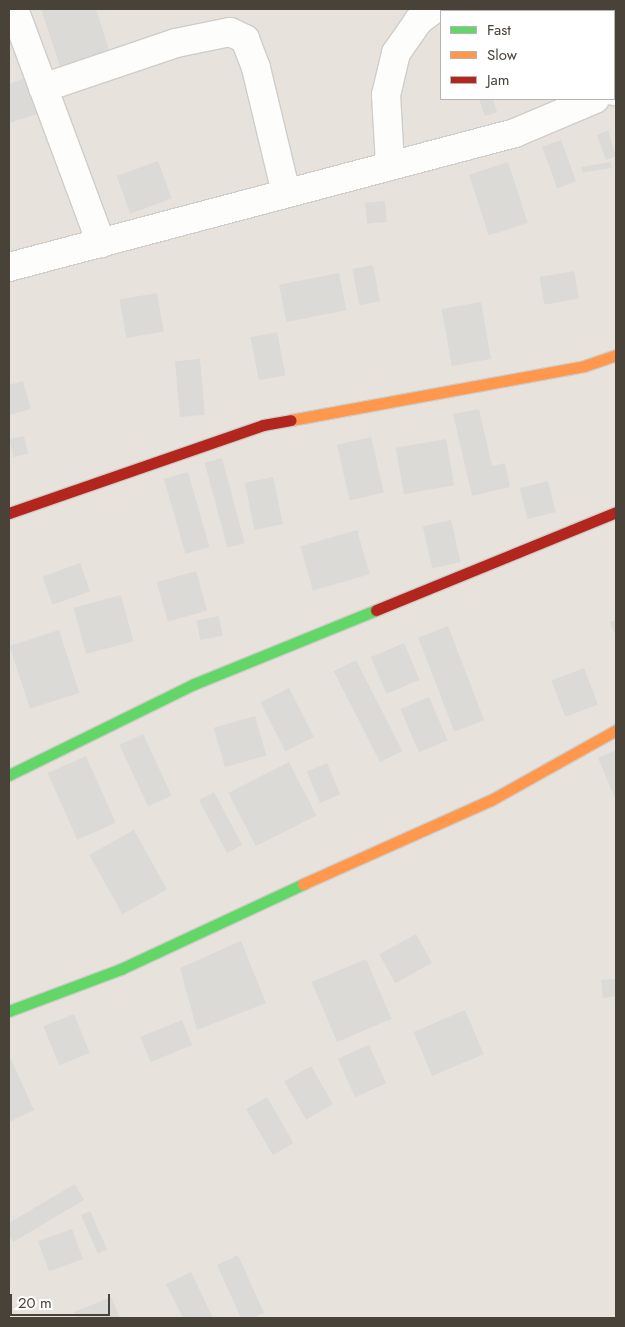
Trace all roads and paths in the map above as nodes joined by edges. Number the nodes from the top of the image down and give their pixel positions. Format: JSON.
{"nodes":[{"id":1,"x":14,"y":9,"type":"edge"},
{"id":2,"x":434,"y":9,"type":"edge"},
{"id":3,"x":43,"y":88,"type":"junction"},
{"id":4,"x":593,"y":100,"type":"edge"},
{"id":5,"x":390,"y":164,"type":"junction"},
{"id":6,"x":286,"y":193,"type":"junction"},
{"id":7,"x":101,"y":244,"type":"junction"},
{"id":8,"x":9,"y":267,"type":"edge"},
{"id":9,"x":616,"y":355,"type":"edge"},
{"id":10,"x":616,"y":512,"type":"edge"},
{"id":11,"x":9,"y":513,"type":"edge"},
{"id":12,"x":616,"y":730,"type":"edge"},
{"id":13,"x":9,"y":775,"type":"edge"},
{"id":14,"x":9,"y":1011,"type":"edge"}],
"edges":[{"from":1,"to":3,"type":"street"},
{"from":2,"to":5,"type":"street"},
{"from":3,"to":6,"type":"street"},
{"from":3,"to":7,"type":"street"},
{"from":4,"to":5,"type":"street"},
{"from":5,"to":6,"type":"street"},
{"from":6,"to":7,"type":"street"},
{"from":7,"to":8,"type":"street"},
{"from":9,"to":11,"type":"street"},
{"from":10,"to":13,"type":"street"},
{"from":12,"to":14,"type":"street"}]}
